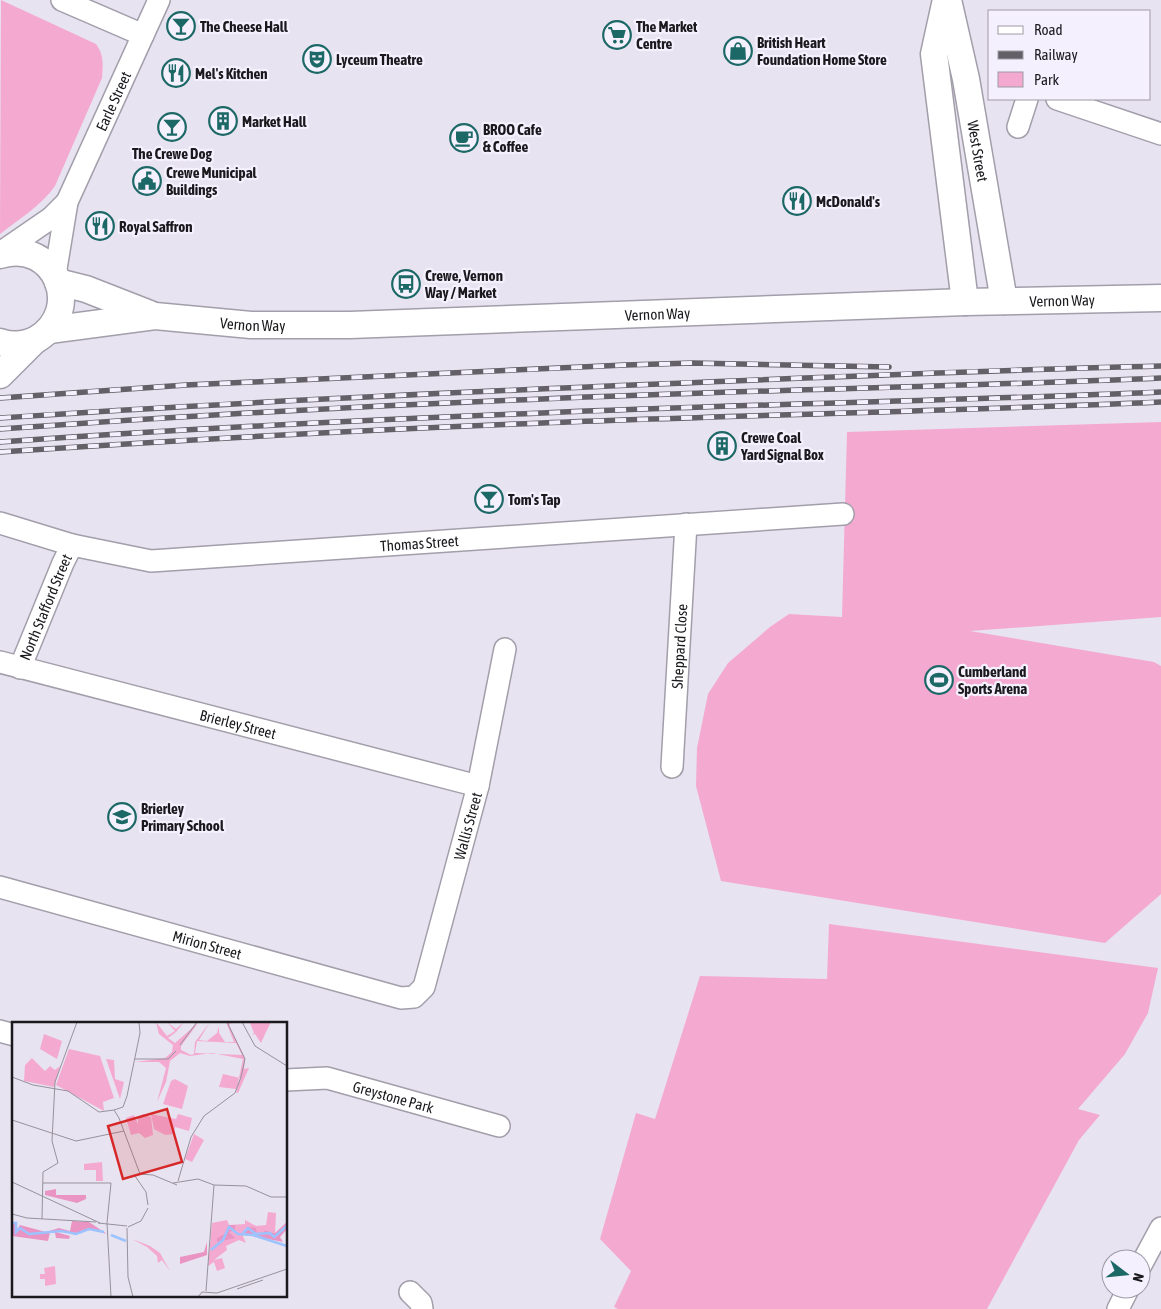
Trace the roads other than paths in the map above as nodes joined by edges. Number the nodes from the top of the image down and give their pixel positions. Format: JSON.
{"nodes":[{"id":1,"x":62,"y":0,"type":"edge"},
{"id":2,"x":159,"y":0,"type":"edge"},
{"id":3,"x":947,"y":0,"type":"edge"},
{"id":4,"x":143,"y":35,"type":"junction"},
{"id":5,"x":1027,"y":100,"type":"edge"},
{"id":6,"x":1060,"y":100,"type":"edge"},
{"id":7,"x":1018,"y":127,"type":"dead end"},
{"id":8,"x":1161,"y":134,"type":"edge"},
{"id":9,"x":67,"y":202,"type":"junction"},
{"id":10,"x":0,"y":254,"type":"edge"},
{"id":11,"x":57,"y":278,"type":"junction"},
{"id":12,"x":1161,"y":298,"type":"edge"},
{"id":13,"x":1004,"y":301,"type":"junction"},
{"id":14,"x":965,"y":302,"type":"junction"},
{"id":15,"x":155,"y":316,"type":"junction"},
{"id":16,"x":41,"y":335,"type":"junction"},
{"id":17,"x":0,"y":342,"type":"edge"},
{"id":18,"x":0,"y":375,"type":"edge"},
{"id":19,"x":843,"y":514,"type":"dead end"},
{"id":20,"x":686,"y":524,"type":"junction"},
{"id":21,"x":8,"y":525,"type":"edge"},
{"id":22,"x":72,"y":545,"type":"junction"},
{"id":23,"x":505,"y":649,"type":"dead end"},
{"id":24,"x":10,"y":665,"type":"edge"},
{"id":25,"x":672,"y":767,"type":"dead end"},
{"id":26,"x":478,"y":786,"type":"junction"},
{"id":27,"x":0,"y":887,"type":"edge"},
{"id":28,"x":414,"y":997,"type":"joint"},
{"id":29,"x":288,"y":1080,"type":"edge"},
{"id":30,"x":499,"y":1126,"type":"dead end"},
{"id":31,"x":1161,"y":1228,"type":"edge"},
{"id":32,"x":1150,"y":1249,"type":"edge"},
{"id":33,"x":410,"y":1292,"type":"dead end"},
{"id":34,"x":422,"y":1309,"type":"edge"}],
"edges":[{"from":1,"to":4,"type":"street"},
{"from":2,"to":4,"type":"street","name":"Earle Street"},
{"from":3,"to":13,"type":"main road","name":"West Street"},
{"from":3,"to":14,"type":"main road","name":"West Street"},
{"from":4,"to":9,"type":"street","name":"Earle Street"},
{"from":5,"to":7,"type":"street"},
{"from":6,"to":8,"type":"street"},
{"from":9,"to":10,"type":"street","name":"Earle Street"},
{"from":9,"to":11,"type":"street","name":"Earle Street"},
{"from":10,"to":11,"type":"main road"},
{"from":11,"to":15,"type":"main road","name":"Vernon Way"},
{"from":11,"to":16,"type":"main road"},
{"from":12,"to":13,"type":"main road","name":"Vernon Way"},
{"from":13,"to":14,"type":"main road","name":"Vernon Way"},
{"from":14,"to":15,"type":"main road","name":"Vernon Way"},
{"from":15,"to":16,"type":"main road","name":"Vernon Way"},
{"from":16,"to":17,"type":"main road","name":"Vernon Way"},
{"from":16,"to":18,"type":"main road"},
{"from":19,"to":20,"type":"street","name":"Thomas Street"},
{"from":20,"to":22,"type":"street","name":"Thomas Street"},
{"from":20,"to":25,"type":"street","name":"Sheppard Close"},
{"from":21,"to":22,"type":"street","name":"Thomas Street"},
{"from":22,"to":24,"type":"street","name":"North Stafford Street"},
{"from":23,"to":26,"type":"street","name":"Wallis Street"},
{"from":24,"to":26,"type":"street","name":"Brierley Street"},
{"from":26,"to":28,"type":"street","name":"Wallis Street"},
{"from":27,"to":28,"type":"street","name":"Mirion Street"},
{"from":29,"to":30,"type":"street","name":"Greystone Park"},
{"from":31,"to":32,"type":"street"},
{"from":33,"to":34,"type":"street"}]}
